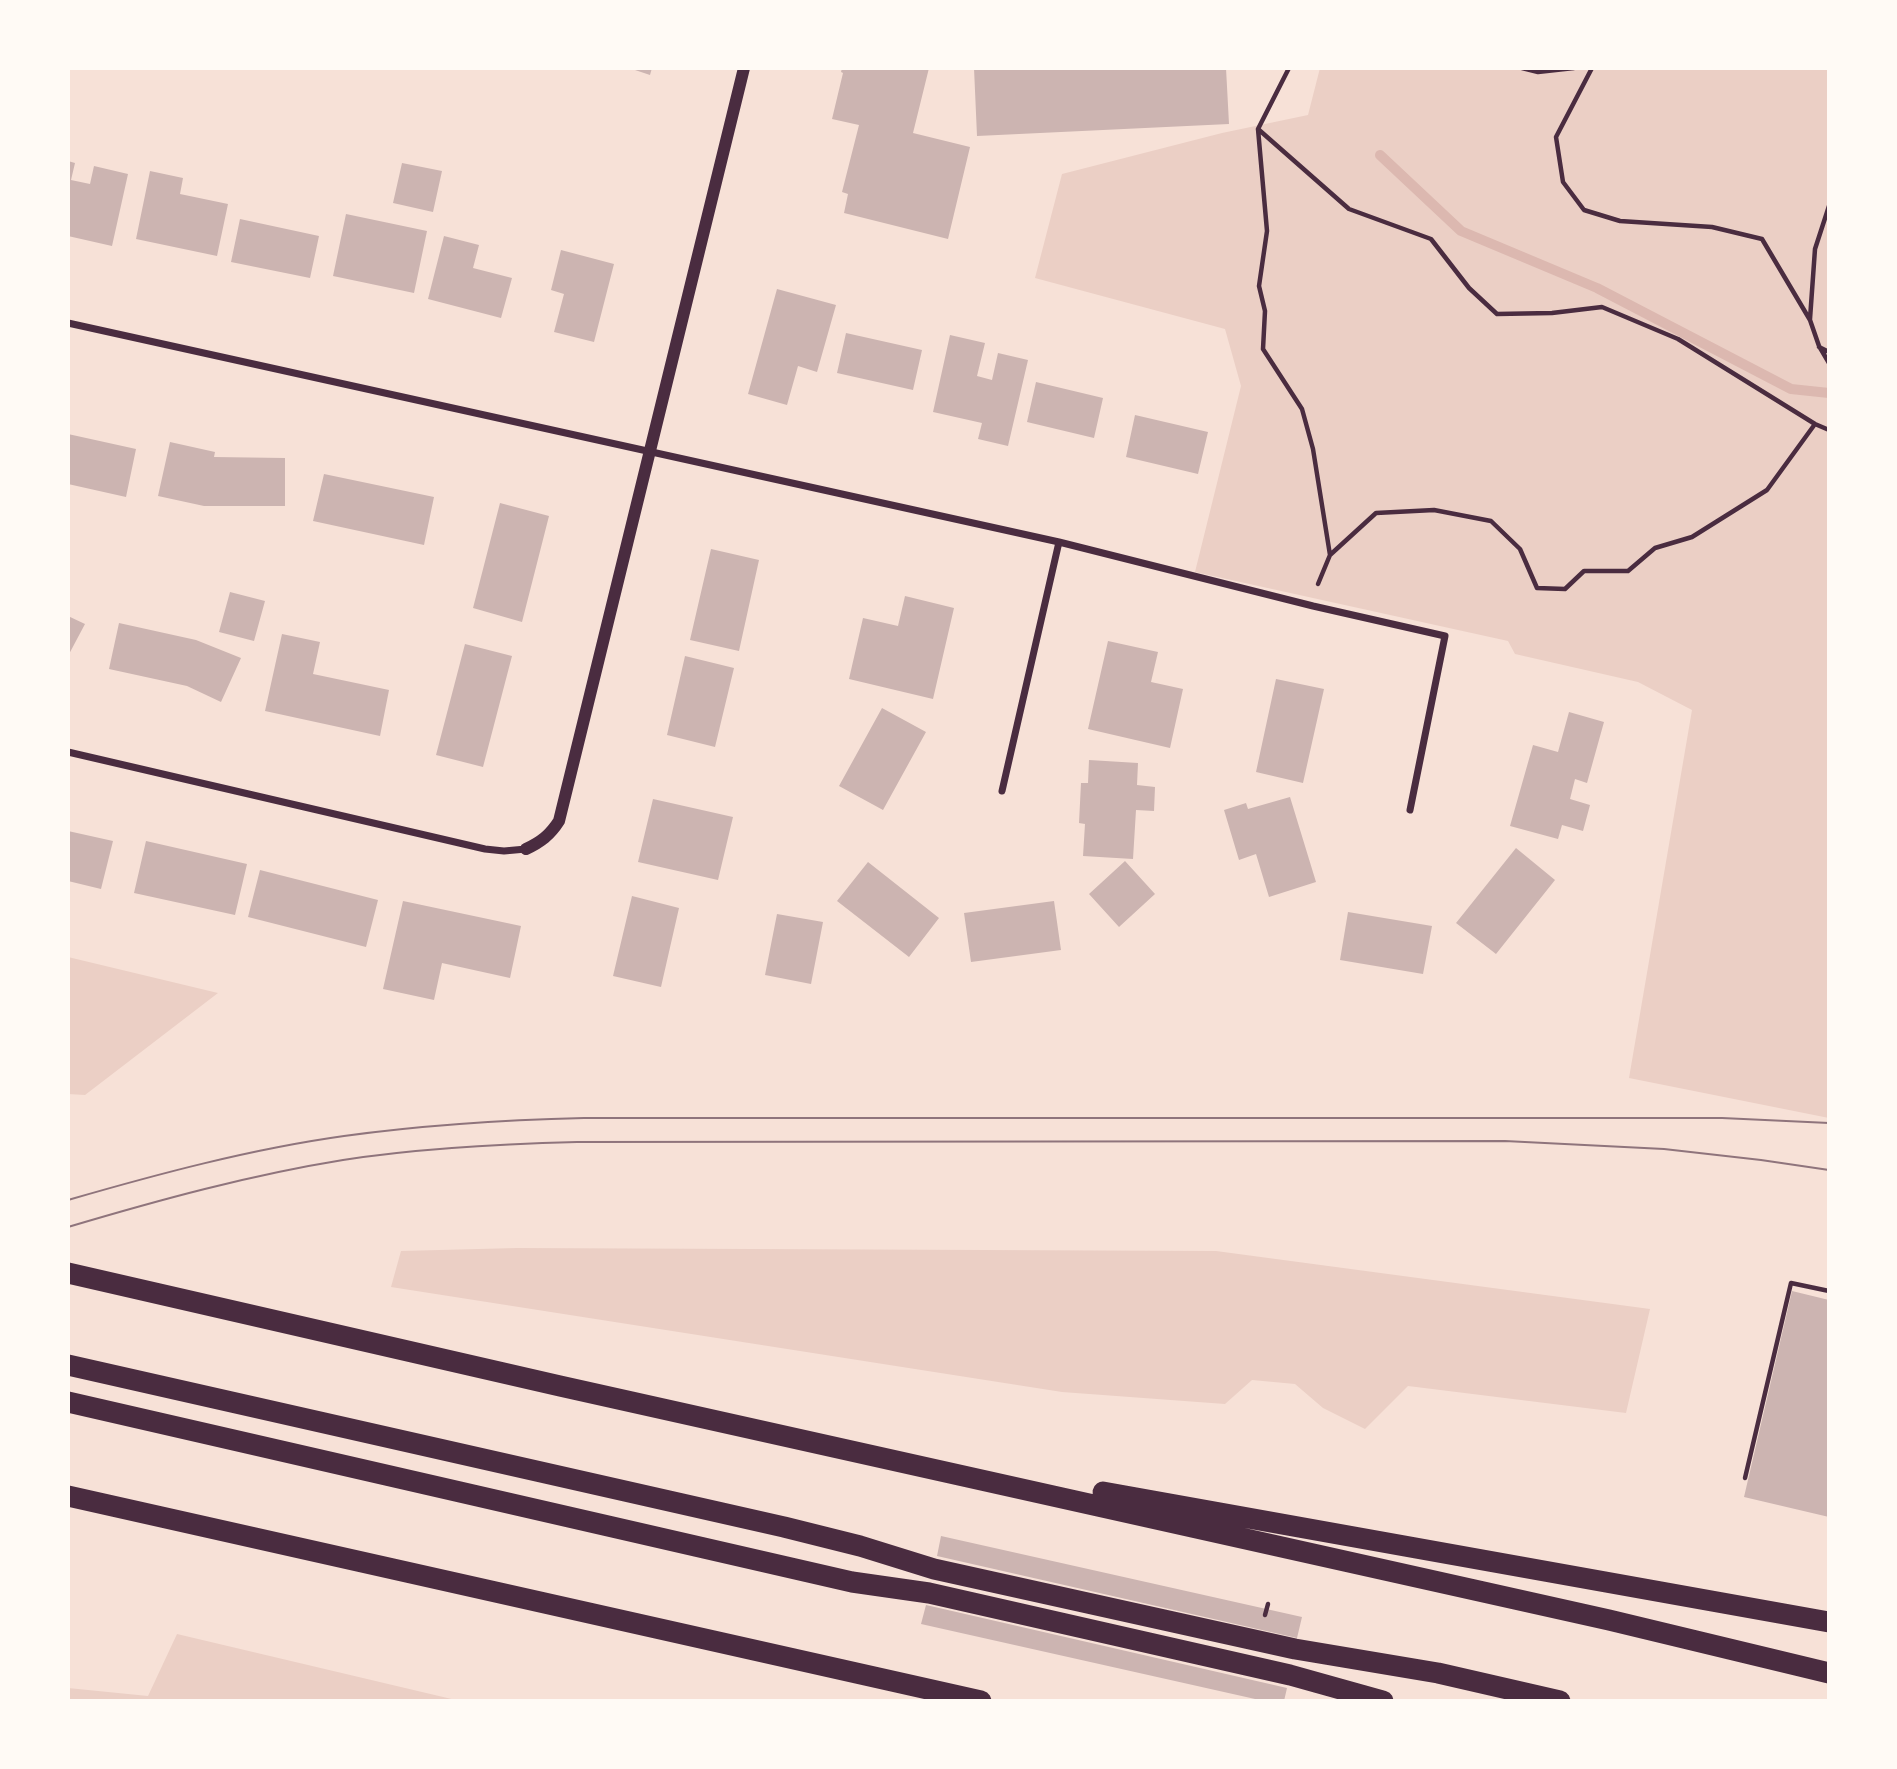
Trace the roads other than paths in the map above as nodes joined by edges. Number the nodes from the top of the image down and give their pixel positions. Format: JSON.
{"nodes":[{"id":1,"x":744,"y":68,"type":"edge"},
{"id":2,"x":68,"y":323,"type":"edge"},
{"id":3,"x":649,"y":453,"type":"junction"},
{"id":4,"x":1059,"y":542,"type":"junction"},
{"id":5,"x":68,"y":752,"type":"edge"},
{"id":6,"x":1002,"y":791,"type":"dead end"},
{"id":7,"x":1410,"y":810,"type":"dead end"},
{"id":8,"x":526,"y":849,"type":"joint"},
{"id":9,"x":68,"y":1273,"type":"edge"},
{"id":10,"x":68,"y":1365,"type":"edge"},
{"id":11,"x":68,"y":1402,"type":"edge"},
{"id":12,"x":794,"y":1437,"type":"junction"},
{"id":13,"x":68,"y":1496,"type":"edge"},
{"id":14,"x":1829,"y":1622,"type":"edge"},
{"id":15,"x":1829,"y":1673,"type":"edge"},
{"id":16,"x":981,"y":1701,"type":"edge"},
{"id":17,"x":1383,"y":1701,"type":"edge"},
{"id":18,"x":1560,"y":1701,"type":"edge"}],
"edges":[{"from":1,"to":3,"type":"street"},
{"from":2,"to":3,"type":"street"},
{"from":3,"to":4,"type":"street"},
{"from":3,"to":8,"type":"street"},
{"from":4,"to":6,"type":"street"},
{"from":4,"to":7,"type":"street"},
{"from":5,"to":8,"type":"street"},
{"from":9,"to":12,"type":"highway"},
{"from":10,"to":18,"type":"highway"},
{"from":11,"to":17,"type":"highway"},
{"from":12,"to":14,"type":"highway"},
{"from":12,"to":15,"type":"highway"},
{"from":13,"to":16,"type":"highway"}]}
